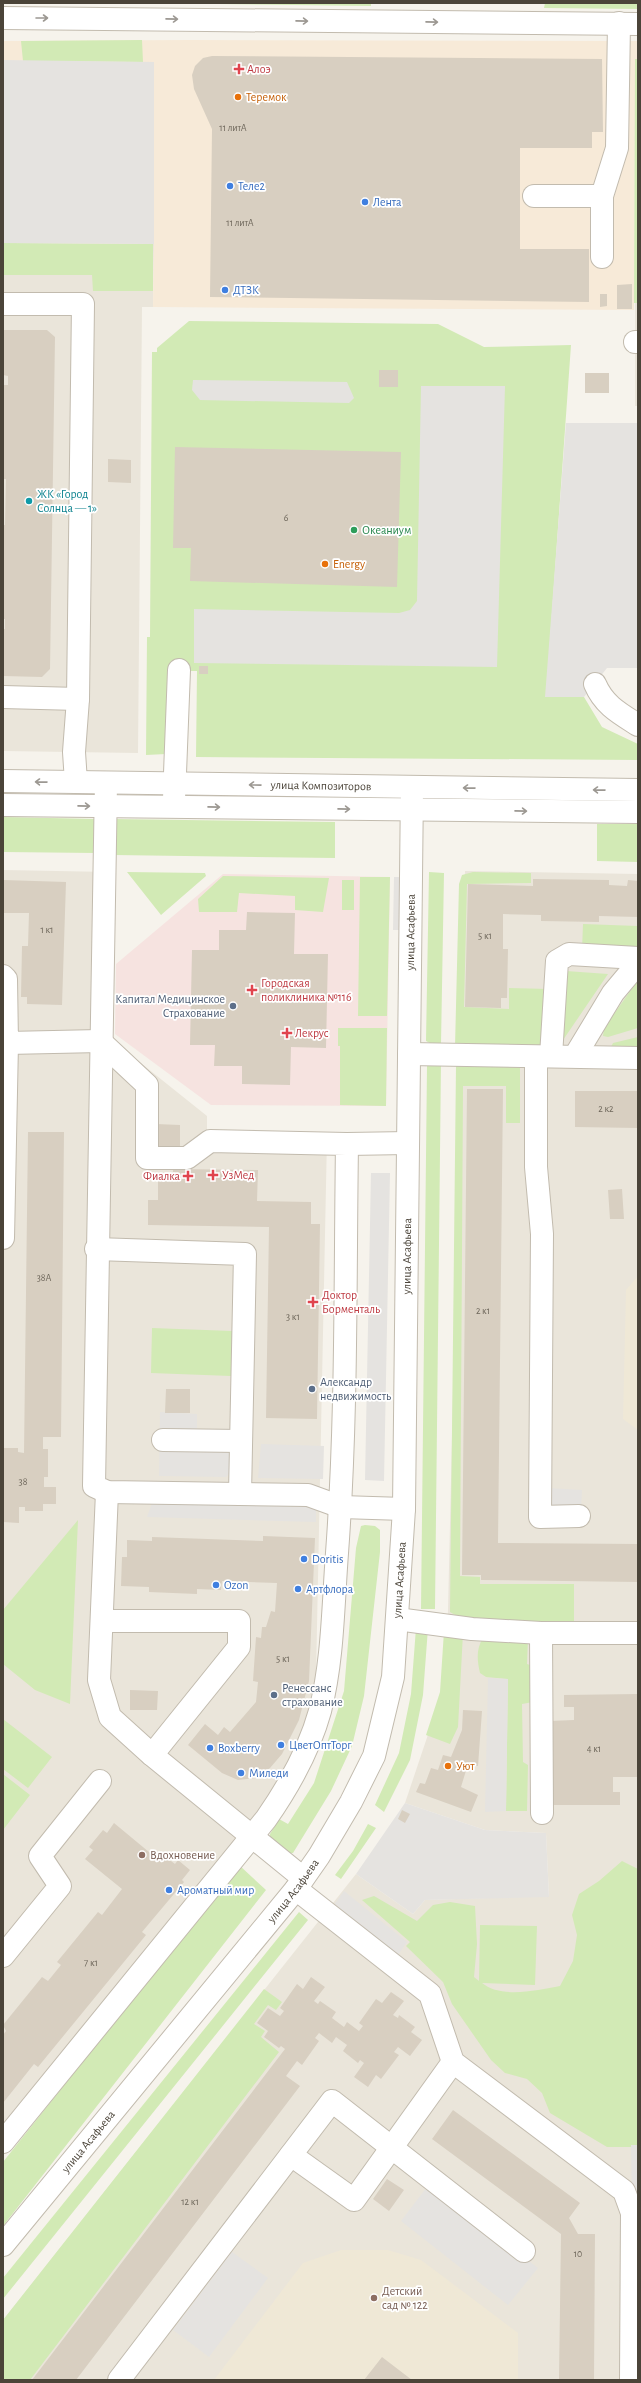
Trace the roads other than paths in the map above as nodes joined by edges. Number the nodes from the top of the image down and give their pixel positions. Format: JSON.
{"nodes":[{"id":1,"x":3,"y":18,"type":"edge"},
{"id":2,"x":628,"y":23,"type":"edge"},
{"id":3,"x":534,"y":196,"type":"dead end"},
{"id":4,"x":602,"y":196,"type":"junction"},
{"id":5,"x":602,"y":257,"type":"dead end"},
{"id":6,"x":3,"y":304,"type":"edge"},
{"id":7,"x":179,"y":670,"type":"dead end"},
{"id":8,"x":595,"y":684,"type":"dead end"},
{"id":9,"x":3,"y":697,"type":"edge"},
{"id":10,"x":78,"y":698,"type":"junction"},
{"id":11,"x":638,"y":725,"type":"edge"},
{"id":12,"x":3,"y":781,"type":"edge"},
{"id":13,"x":76,"y":782,"type":"junction"},
{"id":14,"x":106,"y":783,"type":"junction"},
{"id":15,"x":175,"y":784,"type":"junction"},
{"id":16,"x":412,"y":787,"type":"junction"},
{"id":17,"x":638,"y":790,"type":"edge"},
{"id":18,"x":3,"y":805,"type":"edge"},
{"id":19,"x":106,"y":806,"type":"junction"},
{"id":20,"x":174,"y":807,"type":"junction"},
{"id":21,"x":412,"y":809,"type":"junction"},
{"id":22,"x":638,"y":812,"type":"edge"},
{"id":23,"x":638,"y":958,"type":"edge"},
{"id":24,"x":638,"y":966,"type":"edge"},
{"id":25,"x":3,"y":976,"type":"edge"},
{"id":26,"x":100,"y":1041,"type":"junction"},
{"id":27,"x":7,"y":1043,"type":"junction"},
{"id":28,"x":409,"y":1054,"type":"junction"},
{"id":29,"x":575,"y":1056,"type":"junction"},
{"id":30,"x":543,"y":1057,"type":"junction"},
{"id":31,"x":638,"y":1058,"type":"edge"},
{"id":32,"x":408,"y":1143,"type":"junction"},
{"id":33,"x":347,"y":1144,"type":"junction"},
{"id":34,"x":3,"y":1238,"type":"edge"},
{"id":35,"x":96,"y":1249,"type":"junction"},
{"id":36,"x":163,"y":1440,"type":"dead end"},
{"id":37,"x":241,"y":1441,"type":"junction"},
{"id":38,"x":107,"y":1492,"type":"junction"},
{"id":39,"x":240,"y":1494,"type":"junction"},
{"id":40,"x":341,"y":1506,"type":"junction"},
{"id":41,"x":404,"y":1509,"type":"junction"},
{"id":42,"x":579,"y":1516,"type":"dead end"},
{"id":43,"x":397,"y":1619,"type":"junction"},
{"id":44,"x":102,"y":1621,"type":"junction"},
{"id":45,"x":541,"y":1633,"type":"junction"},
{"id":46,"x":638,"y":1633,"type":"edge"},
{"id":47,"x":152,"y":1755,"type":"junction"},
{"id":48,"x":100,"y":1781,"type":"dead end"},
{"id":49,"x":542,"y":1813,"type":"dead end"},
{"id":50,"x":252,"y":1837,"type":"junction"},
{"id":51,"x":299,"y":1883,"type":"junction"},
{"id":52,"x":3,"y":1956,"type":"edge"},
{"id":53,"x":453,"y":2062,"type":"junction"},
{"id":54,"x":3,"y":2142,"type":"edge"},
{"id":55,"x":392,"y":2147,"type":"junction"},
{"id":56,"x":291,"y":2155,"type":"junction"},
{"id":57,"x":3,"y":2244,"type":"edge"},
{"id":58,"x":524,"y":2251,"type":"dead end"},
{"id":59,"x":119,"y":2380,"type":"edge"},
{"id":60,"x":631,"y":2380,"type":"edge"}],
"edges":[{"from":1,"to":2,"type":"street","one_way":true},
{"from":2,"to":4,"type":"street"},
{"from":3,"to":4,"type":"street"},
{"from":4,"to":5,"type":"street"},
{"from":6,"to":10,"type":"street"},
{"from":7,"to":15,"type":"street"},
{"from":8,"to":11,"type":"street"},
{"from":9,"to":10,"type":"street"},
{"from":10,"to":13,"type":"street"},
{"from":13,"to":12,"type":"street","name":"улица Композиторов","one_way":true},
{"from":13,"to":14,"type":"street","name":"улица Композиторов"},
{"from":14,"to":15,"type":"street","name":"улица Композиторов"},
{"from":14,"to":19,"type":"street"},
{"from":16,"to":15,"type":"street","name":"улица Композиторов","one_way":true},
{"from":15,"to":20,"type":"street"},
{"from":17,"to":16,"type":"street","name":"улица Композиторов","one_way":true},
{"from":16,"to":21,"type":"street","name":"улица Асафьева"},
{"from":18,"to":19,"type":"street","name":"улица Композиторов","one_way":true},
{"from":19,"to":20,"type":"street","name":"улица Композиторов"},
{"from":19,"to":26,"type":"street"},
{"from":20,"to":21,"type":"street","name":"улица Композиторов","one_way":true},
{"from":21,"to":22,"type":"street","name":"улица Композиторов","one_way":true},
{"from":21,"to":28,"type":"street","name":"улица Асафьева"},
{"from":23,"to":30,"type":"street"},
{"from":24,"to":29,"type":"street"},
{"from":25,"to":27,"type":"street"},
{"from":26,"to":27,"type":"street"},
{"from":26,"to":33,"type":"street"},
{"from":26,"to":35,"type":"street"},
{"from":27,"to":34,"type":"street"},
{"from":28,"to":30,"type":"street"},
{"from":28,"to":32,"type":"street","name":"улица Асафьева"},
{"from":29,"to":30,"type":"street"},
{"from":29,"to":31,"type":"street"},
{"from":30,"to":42,"type":"street"},
{"from":32,"to":33,"type":"street"},
{"from":32,"to":41,"type":"street","name":"улица Асафьева"},
{"from":33,"to":40,"type":"street"},
{"from":35,"to":37,"type":"street"},
{"from":35,"to":38,"type":"street"},
{"from":36,"to":37,"type":"street"},
{"from":37,"to":39,"type":"street"},
{"from":38,"to":39,"type":"street"},
{"from":38,"to":44,"type":"street"},
{"from":39,"to":40,"type":"street"},
{"from":40,"to":41,"type":"street"},
{"from":40,"to":50,"type":"street"},
{"from":41,"to":43,"type":"street","name":"улица Асафьева"},
{"from":43,"to":45,"type":"street"},
{"from":43,"to":51,"type":"street","name":"улица Асафьева"},
{"from":44,"to":47,"type":"street"},
{"from":44,"to":47,"type":"street"},
{"from":45,"to":46,"type":"street"},
{"from":45,"to":49,"type":"street"},
{"from":47,"to":50,"type":"street"},
{"from":48,"to":52,"type":"street"},
{"from":50,"to":51,"type":"street"},
{"from":50,"to":54,"type":"street"},
{"from":51,"to":53,"type":"street"},
{"from":51,"to":57,"type":"street","name":"улица Асафьева"},
{"from":53,"to":55,"type":"street"},
{"from":53,"to":60,"type":"street"},
{"from":55,"to":56,"type":"street"},
{"from":55,"to":56,"type":"street"},
{"from":55,"to":58,"type":"street"},
{"from":56,"to":59,"type":"street"}]}
